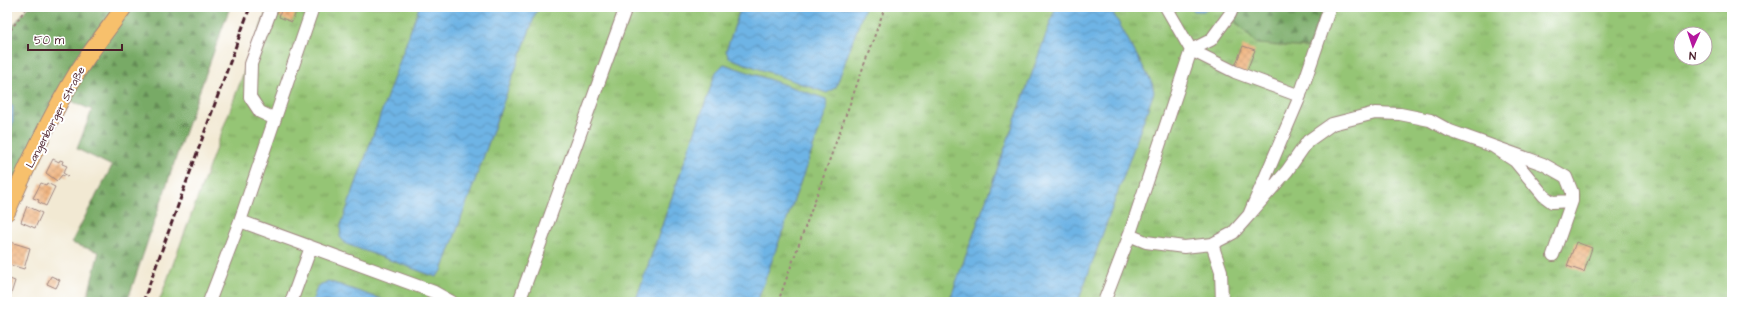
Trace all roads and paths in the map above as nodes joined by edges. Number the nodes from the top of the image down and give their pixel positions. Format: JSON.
{"nodes":[{"id":1,"x":27,"y":7,"type":"edge"},
{"id":2,"x":124,"y":7,"type":"edge"},
{"id":3,"x":272,"y":7,"type":"edge"},
{"id":4,"x":313,"y":7,"type":"edge"},
{"id":5,"x":626,"y":7,"type":"edge"},
{"id":6,"x":885,"y":7,"type":"edge"},
{"id":7,"x":1166,"y":7,"type":"edge"},
{"id":8,"x":1233,"y":7,"type":"edge"},
{"id":9,"x":1330,"y":7,"type":"edge"},
{"id":10,"x":7,"y":35,"type":"edge"},
{"id":11,"x":1191,"y":50,"type":"junction"},
{"id":12,"x":1300,"y":96,"type":"junction"},
{"id":13,"x":275,"y":119,"type":"junction"},
{"id":14,"x":1494,"y":147,"type":"junction"},
{"id":15,"x":1572,"y":201,"type":"junction"},
{"id":16,"x":7,"y":212,"type":"edge"},
{"id":17,"x":1249,"y":215,"type":"junction"},
{"id":18,"x":240,"y":221,"type":"junction"},
{"id":19,"x":1129,"y":235,"type":"junction"},
{"id":20,"x":1212,"y":244,"type":"junction"},
{"id":21,"x":311,"y":247,"type":"junction"},
{"id":22,"x":1553,"y":255,"type":"dead end"},
{"id":23,"x":434,"y":297,"type":"edge"},
{"id":24,"x":209,"y":302,"type":"edge"},
{"id":25,"x":291,"y":302,"type":"edge"},
{"id":26,"x":452,"y":302,"type":"edge"},
{"id":27,"x":519,"y":302,"type":"edge"},
{"id":28,"x":778,"y":302,"type":"edge"},
{"id":29,"x":1104,"y":302,"type":"edge"},
{"id":30,"x":1222,"y":302,"type":"edge"}],
"edges":[{"from":1,"to":10,"type":"path"},
{"from":2,"to":16,"type":"main road","name":"Langenberger Straße"},
{"from":3,"to":13,"type":"lane"},
{"from":4,"to":13,"type":"lane"},
{"from":5,"to":27,"type":"lane"},
{"from":6,"to":28,"type":"path"},
{"from":7,"to":11,"type":"lane"},
{"from":8,"to":11,"type":"lane"},
{"from":9,"to":12,"type":"lane"},
{"from":11,"to":12,"type":"lane"},
{"from":11,"to":19,"type":"lane"},
{"from":12,"to":17,"type":"lane"},
{"from":13,"to":18,"type":"lane"},
{"from":14,"to":15,"type":"lane"},
{"from":14,"to":15,"type":"lane"},
{"from":14,"to":17,"type":"lane"},
{"from":15,"to":22,"type":"lane"},
{"from":17,"to":20,"type":"lane"},
{"from":18,"to":21,"type":"lane"},
{"from":18,"to":24,"type":"lane"},
{"from":19,"to":20,"type":"lane"},
{"from":19,"to":29,"type":"lane"},
{"from":20,"to":30,"type":"lane"},
{"from":21,"to":23,"type":"lane"},
{"from":21,"to":25,"type":"lane"},
{"from":23,"to":26,"type":"lane"}]}
